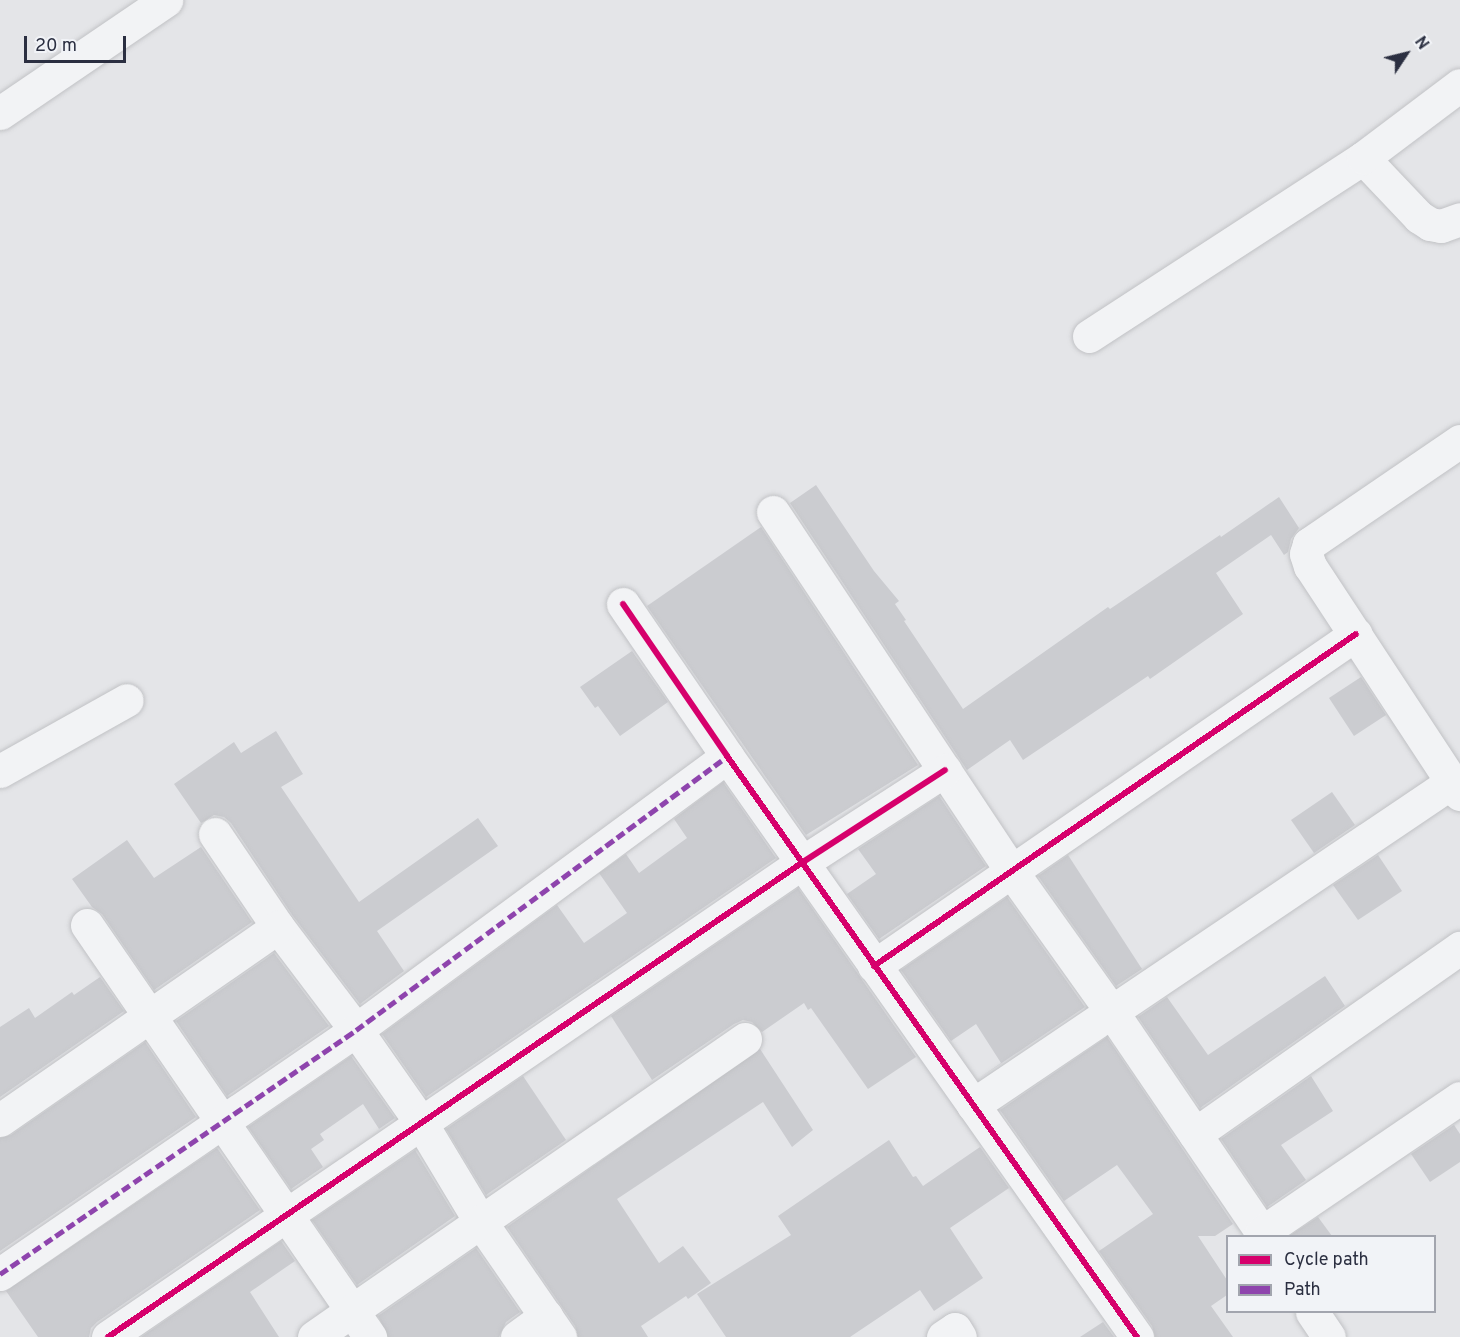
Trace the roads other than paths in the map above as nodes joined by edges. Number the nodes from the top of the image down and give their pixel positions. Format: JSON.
{"nodes":[{"id":1,"x":166,"y":0,"type":"edge"},
{"id":2,"x":1460,"y":85,"type":"edge"},
{"id":3,"x":0,"y":113,"type":"edge"},
{"id":4,"x":1363,"y":158,"type":"junction"},
{"id":5,"x":1460,"y":219,"type":"edge"},
{"id":6,"x":1089,"y":336,"type":"dead end"},
{"id":7,"x":1460,"y":441,"type":"edge"},
{"id":8,"x":773,"y":512,"type":"dead end"},
{"id":9,"x":623,"y":604,"type":"dead end"},
{"id":10,"x":1356,"y":634,"type":"junction"},
{"id":11,"x":127,"y":700,"type":"dead end"},
{"id":12,"x":727,"y":756,"type":"junction"},
{"id":13,"x":945,"y":770,"type":"junction"},
{"id":14,"x":0,"y":771,"type":"edge"},
{"id":15,"x":1456,"y":788,"type":"edge"},
{"id":16,"x":215,"y":834,"type":"dead end"},
{"id":17,"x":803,"y":862,"type":"junction"},
{"id":18,"x":1012,"y":872,"type":"junction"},
{"id":19,"x":87,"y":925,"type":"dead end"},
{"id":20,"x":278,"y":927,"type":"junction"},
{"id":21,"x":1460,"y":948,"type":"edge"},
{"id":22,"x":874,"y":966,"type":"junction"},
{"id":23,"x":1112,"y":1012,"type":"junction"},
{"id":24,"x":149,"y":1016,"type":"junction"},
{"id":25,"x":356,"y":1029,"type":"junction"},
{"id":26,"x":745,"y":1040,"type":"dead end"},
{"id":27,"x":1460,"y":1098,"type":"edge"},
{"id":28,"x":973,"y":1105,"type":"junction"},
{"id":29,"x":0,"y":1120,"type":"edge"},
{"id":30,"x":222,"y":1122,"type":"junction"},
{"id":31,"x":421,"y":1124,"type":"junction"},
{"id":32,"x":1195,"y":1134,"type":"junction"},
{"id":33,"x":286,"y":1215,"type":"junction"},
{"id":34,"x":480,"y":1221,"type":"junction"},
{"id":35,"x":1263,"y":1235,"type":"edge"},
{"id":36,"x":0,"y":1274,"type":"edge"},
{"id":37,"x":352,"y":1310,"type":"junction"},
{"id":38,"x":553,"y":1327,"type":"edge"},
{"id":39,"x":108,"y":1337,"type":"edge"},
{"id":40,"x":314,"y":1337,"type":"edge"},
{"id":41,"x":370,"y":1337,"type":"edge"},
{"id":42,"x":517,"y":1337,"type":"edge"},
{"id":43,"x":943,"y":1337,"type":"edge"},
{"id":44,"x":960,"y":1337,"type":"edge"},
{"id":45,"x":1137,"y":1337,"type":"edge"}],
"edges":[{"from":1,"to":3,"type":"street"},
{"from":2,"to":4,"type":"street"},
{"from":4,"to":5,"type":"street"},
{"from":4,"to":6,"type":"street"},
{"from":7,"to":10,"type":"street"},
{"from":8,"to":13,"type":"street"},
{"from":9,"to":12,"type":"street"},
{"from":10,"to":15,"type":"street"},
{"from":10,"to":18,"type":"street"},
{"from":11,"to":14,"type":"street"},
{"from":12,"to":17,"type":"street"},
{"from":12,"to":25,"type":"street"},
{"from":13,"to":17,"type":"street"},
{"from":13,"to":18,"type":"street"},
{"from":15,"to":23,"type":"street"},
{"from":16,"to":20,"type":"street"},
{"from":17,"to":22,"type":"street"},
{"from":17,"to":31,"type":"street"},
{"from":18,"to":22,"type":"street"},
{"from":18,"to":23,"type":"street"},
{"from":19,"to":24,"type":"street"},
{"from":20,"to":24,"type":"street"},
{"from":20,"to":25,"type":"street"},
{"from":21,"to":32,"type":"street"},
{"from":22,"to":28,"type":"street"},
{"from":23,"to":28,"type":"street"},
{"from":23,"to":32,"type":"street"},
{"from":24,"to":29,"type":"street"},
{"from":24,"to":30,"type":"street"},
{"from":25,"to":30,"type":"street"},
{"from":25,"to":31,"type":"street"},
{"from":26,"to":34,"type":"street"},
{"from":27,"to":35,"type":"street"},
{"from":28,"to":45,"type":"street"},
{"from":30,"to":33,"type":"street"},
{"from":30,"to":36,"type":"street"},
{"from":31,"to":33,"type":"street"},
{"from":31,"to":34,"type":"street"},
{"from":32,"to":35,"type":"street"},
{"from":33,"to":37,"type":"street"},
{"from":33,"to":39,"type":"street"},
{"from":34,"to":37,"type":"street"},
{"from":34,"to":38,"type":"street"},
{"from":37,"to":40,"type":"street"},
{"from":37,"to":41,"type":"street"},
{"from":38,"to":42,"type":"street"},
{"from":43,"to":44,"type":"street"}]}
